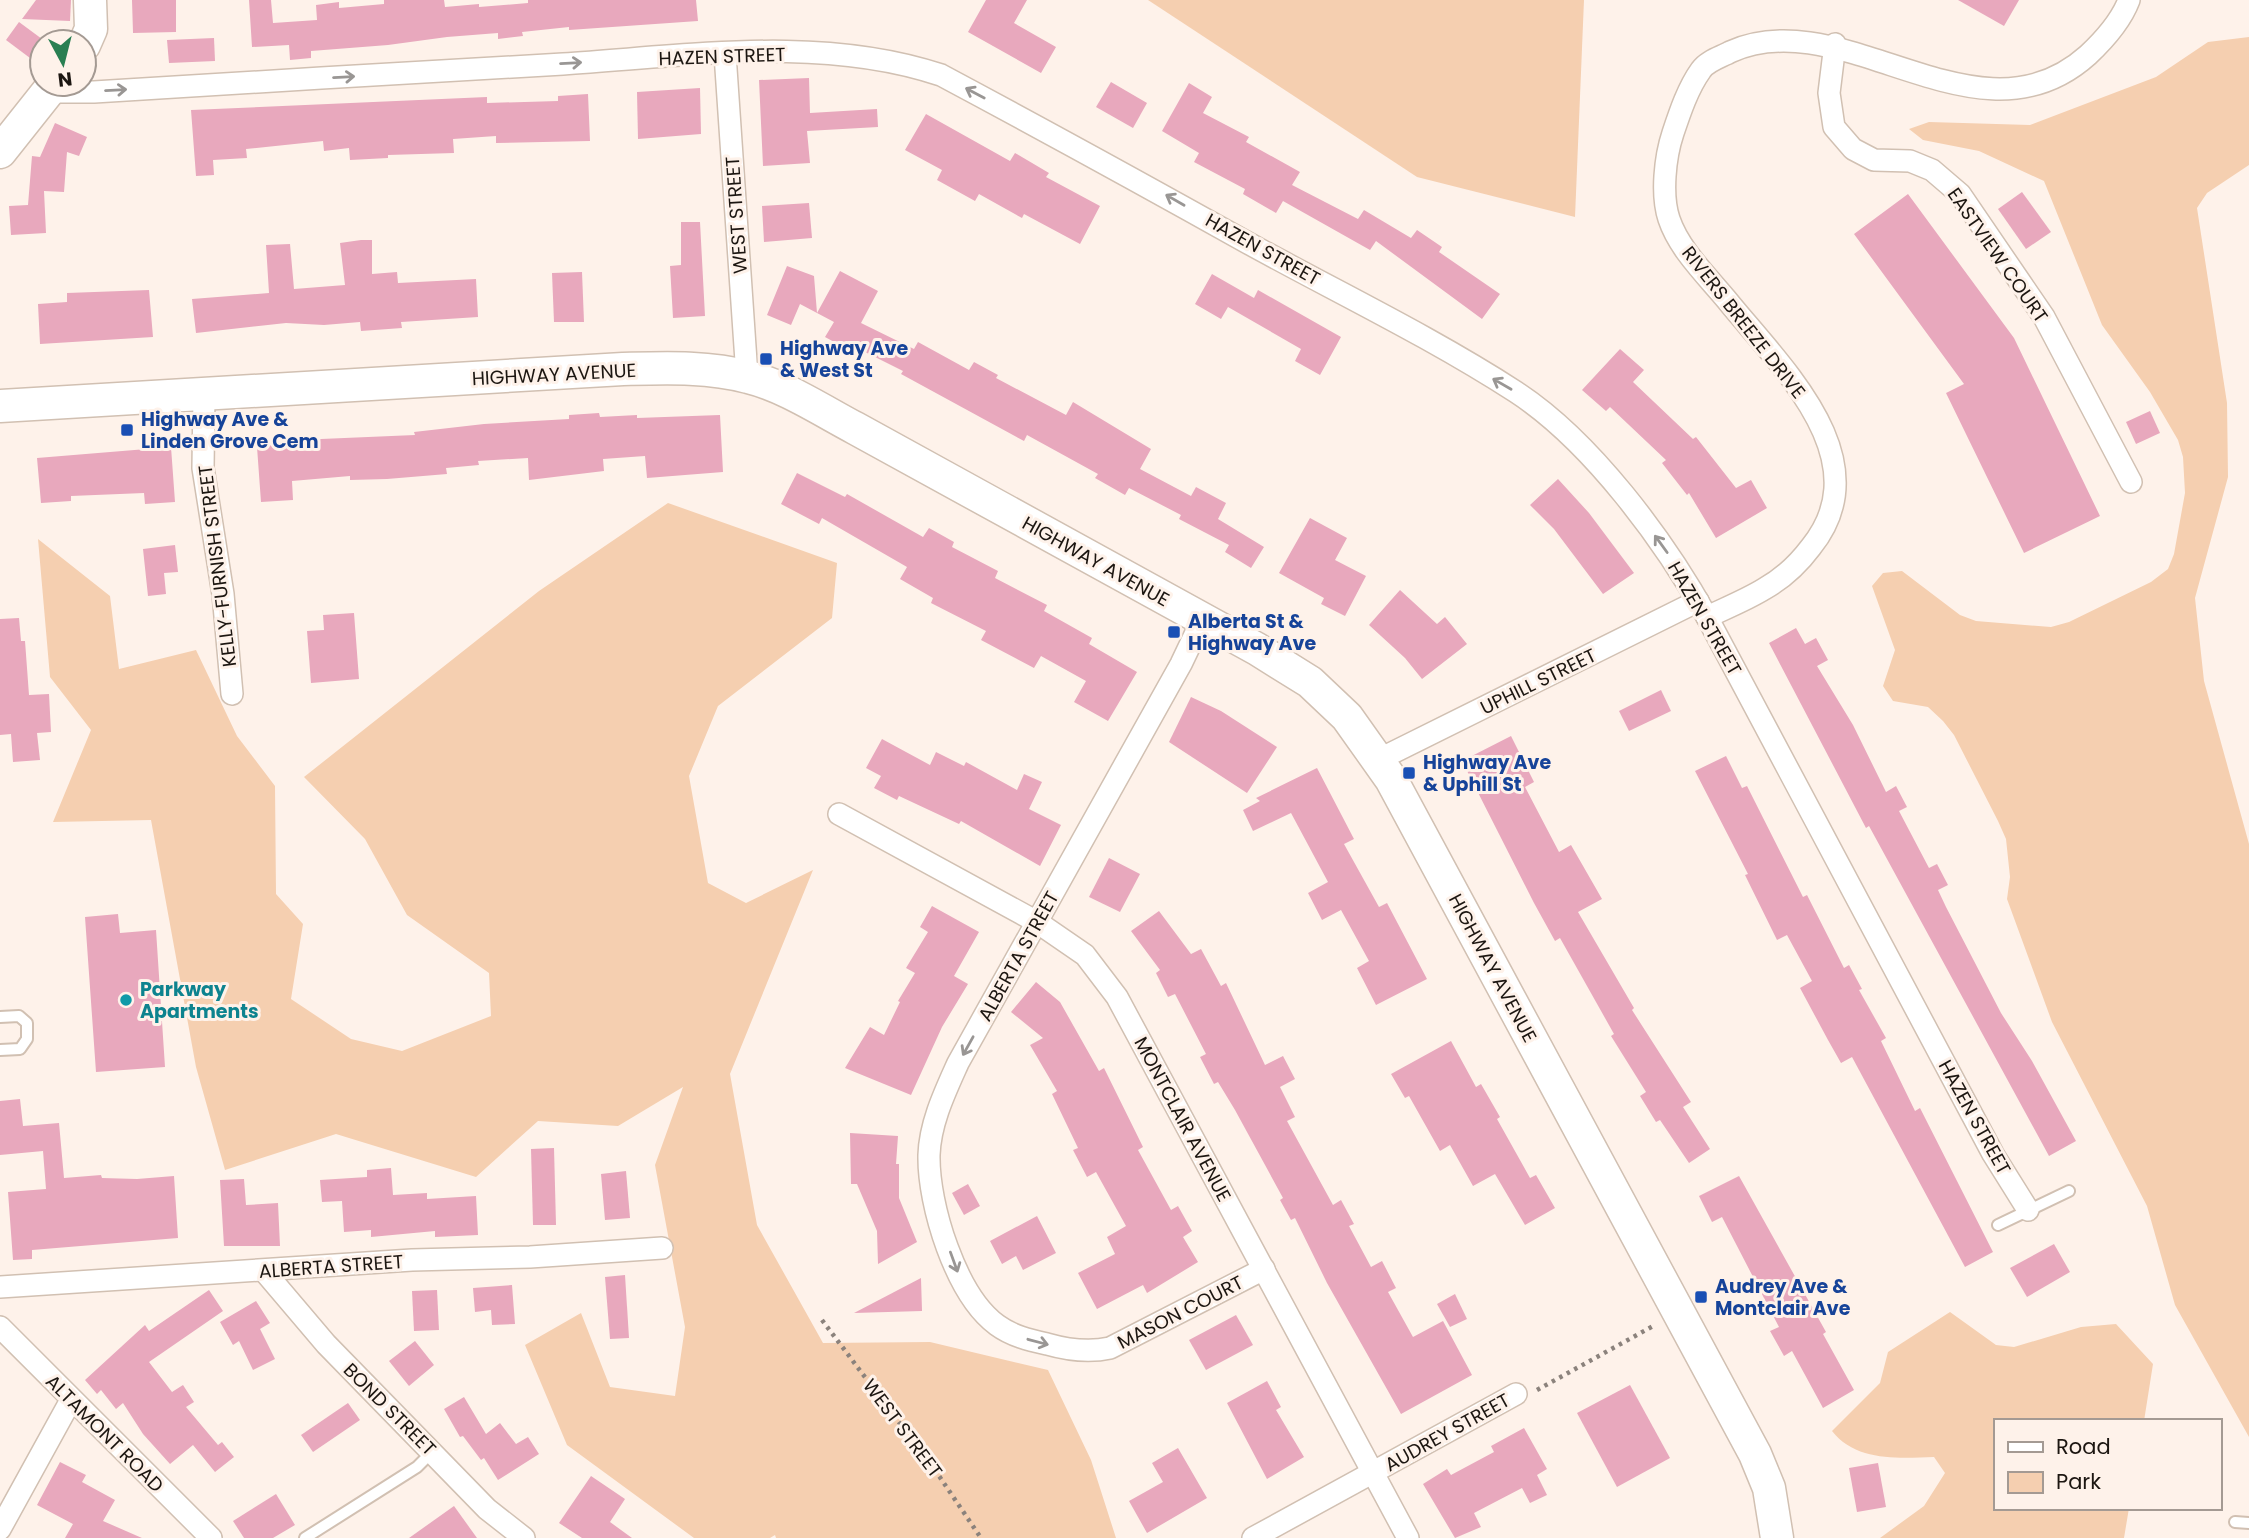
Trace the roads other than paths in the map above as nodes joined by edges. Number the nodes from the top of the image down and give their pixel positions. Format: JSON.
{"nodes":[{"id":1,"x":90,"y":0,"type":"edge"},
{"id":2,"x":2129,"y":0,"type":"edge"},
{"id":3,"x":91,"y":28,"type":"edge"},
{"id":4,"x":1835,"y":44,"type":"junction"},
{"id":5,"x":725,"y":54,"type":"junction"},
{"id":6,"x":98,"y":91,"type":"edge"},
{"id":7,"x":43,"y":98,"type":"edge"},
{"id":8,"x":0,"y":152,"type":"edge"},
{"id":9,"x":747,"y":376,"type":"junction"},
{"id":10,"x":204,"y":395,"type":"junction"},
{"id":11,"x":0,"y":406,"type":"edge"},
{"id":12,"x":2131,"y":482,"type":"dead end"},
{"id":13,"x":1703,"y":609,"type":"junction"},
{"id":14,"x":1202,"y":620,"type":"junction"},
{"id":15,"x":232,"y":694,"type":"dead end"},
{"id":16,"x":1378,"y":760,"type":"junction"},
{"id":17,"x":839,"y":814,"type":"dead end"},
{"id":18,"x":1037,"y":922,"type":"junction"},
{"id":19,"x":0,"y":1017,"type":"edge"},
{"id":20,"x":0,"y":1050,"type":"edge"},
{"id":21,"x":2069,"y":1191,"type":"dead end"},
{"id":22,"x":2028,"y":1210,"type":"junction"},
{"id":23,"x":1998,"y":1225,"type":"dead end"},
{"id":24,"x":662,"y":1248,"type":"dead end"},
{"id":25,"x":1264,"y":1269,"type":"junction"},
{"id":26,"x":264,"y":1271,"type":"junction"},
{"id":27,"x":0,"y":1287,"type":"edge"},
{"id":28,"x":980,"y":1309,"type":"joint"},
{"id":29,"x":0,"y":1327,"type":"edge"},
{"id":30,"x":1516,"y":1394,"type":"road end"},
{"id":31,"x":71,"y":1400,"type":"junction"},
{"id":32,"x":432,"y":1452,"type":"junction"},
{"id":33,"x":1374,"y":1472,"type":"junction"},
{"id":34,"x":2235,"y":1522,"type":"dead end"},
{"id":35,"x":2249,"y":1523,"type":"edge"},
{"id":36,"x":0,"y":1529,"type":"edge"},
{"id":37,"x":211,"y":1538,"type":"edge"},
{"id":38,"x":305,"y":1538,"type":"edge"},
{"id":39,"x":524,"y":1538,"type":"edge"},
{"id":40,"x":1253,"y":1538,"type":"edge"},
{"id":41,"x":1408,"y":1538,"type":"edge"},
{"id":42,"x":1777,"y":1538,"type":"edge"}],
"edges":[{"from":1,"to":3,"type":"main road"},
{"from":2,"to":4,"type":"street","name":"RIVERS BREEZE DRIVE"},
{"from":4,"to":12,"type":"street","name":"EASTVIEW COURT"},
{"from":4,"to":13,"type":"street","name":"RIVERS BREEZE DRIVE"},
{"from":6,"to":5,"type":"street","name":"HAZEN STREET","one_way":true},
{"from":5,"to":9,"type":"street","name":"WEST STREET"},
{"from":13,"to":5,"type":"street","name":"HAZEN STREET","one_way":true},
{"from":7,"to":8,"type":"main road"},
{"from":9,"to":10,"type":"main road","name":"HIGHWAY AVENUE"},
{"from":9,"to":14,"type":"main road","name":"HIGHWAY AVENUE"},
{"from":10,"to":11,"type":"main road","name":"HIGHWAY AVENUE"},
{"from":10,"to":15,"type":"street","name":"KELLY-FURNISH STREET"},
{"from":13,"to":16,"type":"street","name":"UPHILL STREET"},
{"from":13,"to":22,"type":"street","name":"HAZEN STREET"},
{"from":14,"to":16,"type":"main road","name":"HIGHWAY AVENUE"},
{"from":14,"to":18,"type":"street","name":"ALBERTA STREET"},
{"from":16,"to":42,"type":"main road","name":"HIGHWAY AVENUE"},
{"from":17,"to":18,"type":"street","name":"MONTCLAIR AVENUE"},
{"from":18,"to":25,"type":"street","name":"MONTCLAIR AVENUE"},
{"from":18,"to":28,"type":"street","name":"ALBERTA STREET","one_way":true},
{"from":19,"to":20,"type":"lane"},
{"from":21,"to":22,"type":"lane"},
{"from":22,"to":23,"type":"lane"},
{"from":24,"to":26,"type":"street","name":"ALBERTA STREET"},
{"from":28,"to":25,"type":"street","name":"MASON COURT","one_way":true},
{"from":25,"to":33,"type":"street","name":"MONTCLAIR AVENUE"},
{"from":26,"to":27,"type":"street","name":"ALBERTA STREET"},
{"from":26,"to":32,"type":"street","name":"BOND STREET"},
{"from":29,"to":31,"type":"street","name":"ALTAMONT ROAD"},
{"from":30,"to":33,"type":"street","name":"AUDREY STREET"},
{"from":31,"to":36,"type":"street"},
{"from":31,"to":37,"type":"street","name":"ALTAMONT ROAD"},
{"from":32,"to":38,"type":"lane"},
{"from":32,"to":39,"type":"street","name":"BOND STREET"},
{"from":33,"to":40,"type":"street","name":"AUDREY STREET"},
{"from":33,"to":41,"type":"street","name":"MONTCLAIR AVENUE"},
{"from":34,"to":35,"type":"lane"}]}
